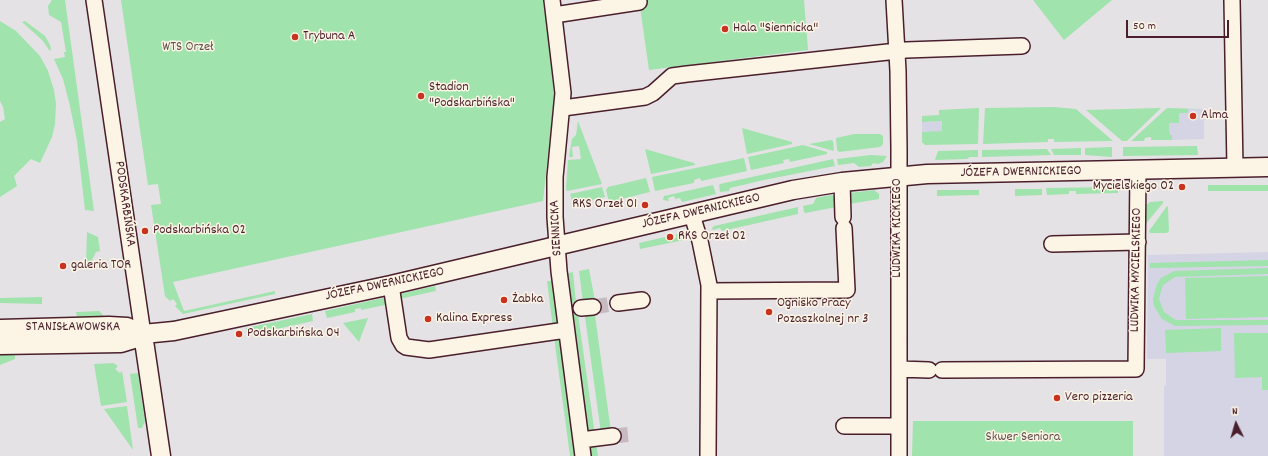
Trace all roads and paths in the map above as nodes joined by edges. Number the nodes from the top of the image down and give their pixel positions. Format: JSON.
{"nodes":[{"id":1,"x":94,"y":0,"type":"edge"},
{"id":2,"x":894,"y":0,"type":"edge"},
{"id":3,"x":1232,"y":0,"type":"edge"},
{"id":4,"x":640,"y":2,"type":"dead end"},
{"id":5,"x":553,"y":7,"type":"edge"},
{"id":6,"x":1022,"y":46,"type":"dead end"},
{"id":7,"x":896,"y":51,"type":"junction"},
{"id":8,"x":563,"y":108,"type":"junction"},
{"id":9,"x":1268,"y":167,"type":"edge"},
{"id":10,"x":1235,"y":168,"type":"junction"},
{"id":11,"x":1138,"y":170,"type":"junction"},
{"id":12,"x":898,"y":176,"type":"junction"},
{"id":13,"x":842,"y":182,"type":"junction"},
{"id":14,"x":692,"y":215,"type":"junction"},
{"id":15,"x":1138,"y":242,"type":"junction"},
{"id":16,"x":1052,"y":244,"type":"dead end"},
{"id":17,"x":558,"y":247,"type":"junction"},
{"id":18,"x":392,"y":285,"type":"junction"},
{"id":19,"x":709,"y":291,"type":"junction"},
{"id":20,"x":642,"y":300,"type":"dead end"},
{"id":21,"x":618,"y":303,"type":"tunnel mouth"},
{"id":22,"x":0,"y":329,"type":"edge"},
{"id":23,"x":566,"y":330,"type":"junction"},
{"id":24,"x":143,"y":334,"type":"junction"},
{"id":25,"x":0,"y":345,"type":"edge"},
{"id":26,"x":899,"y":369,"type":"junction"},
{"id":27,"x":844,"y":426,"type":"dead end"},
{"id":28,"x":899,"y":426,"type":"junction"},
{"id":29,"x":613,"y":436,"type":"tunnel mouth"},
{"id":30,"x":581,"y":440,"type":"junction"},
{"id":31,"x":161,"y":456,"type":"edge"},
{"id":32,"x":583,"y":456,"type":"edge"},
{"id":33,"x":708,"y":456,"type":"edge"},
{"id":34,"x":899,"y":456,"type":"edge"}],
"edges":[{"from":1,"to":24,"type":"street","name":"PODSKARBIŃSKA"},
{"from":2,"to":7,"type":"street","name":"LUDWIKA KICKIEGO"},
{"from":3,"to":10,"type":"street"},
{"from":4,"to":5,"type":"street"},
{"from":5,"to":8,"type":"street","name":"SIENNICKA"},
{"from":6,"to":7,"type":"street"},
{"from":7,"to":8,"type":"street"},
{"from":7,"to":12,"type":"street","name":"LUDWIKA KICKIEGO"},
{"from":8,"to":17,"type":"street","name":"SIENNICKA"},
{"from":9,"to":10,"type":"street","name":"JÓZEFA DWERNICKIEGO"},
{"from":10,"to":11,"type":"street","name":"JÓZEFA DWERNICKIEGO"},
{"from":11,"to":12,"type":"street","name":"JÓZEFA DWERNICKIEGO"},
{"from":11,"to":15,"type":"street","name":"LUDWIKA MYCIELSKIEGO"},
{"from":12,"to":13,"type":"street","name":"JÓZEFA DWERNICKIEGO"},
{"from":12,"to":26,"type":"street","name":"LUDWIKA KICKIEGO"},
{"from":13,"to":14,"type":"street","name":"JÓZEFA DWERNICKIEGO"},
{"from":13,"to":19,"type":"street"},
{"from":14,"to":17,"type":"street","name":"JÓZEFA DWERNICKIEGO"},
{"from":14,"to":19,"type":"street"},
{"from":15,"to":16,"type":"street"},
{"from":15,"to":26,"type":"street","name":"LUDWIKA MYCIELSKIEGO"},
{"from":17,"to":18,"type":"street","name":"JÓZEFA DWERNICKIEGO"},
{"from":17,"to":23,"type":"street","name":"SIENNICKA"},
{"from":18,"to":23,"type":"street"},
{"from":18,"to":24,"type":"street","name":"JÓZEFA DWERNICKIEGO"},
{"from":19,"to":33,"type":"street"},
{"from":20,"to":21,"type":"street"},
{"from":22,"to":24,"type":"street","name":"STANISŁAWOWSKA"},
{"from":23,"to":30,"type":"street","name":"SIENNICKA"},
{"from":24,"to":25,"type":"street","name":"STANISŁAWOWSKA"},
{"from":24,"to":31,"type":"street","name":"PODSKARBIŃSKA"},
{"from":26,"to":28,"type":"street","name":"LUDWIKA KICKIEGO"},
{"from":27,"to":28,"type":"street"},
{"from":28,"to":34,"type":"street","name":"LUDWIKA KICKIEGO"},
{"from":29,"to":30,"type":"street"},
{"from":30,"to":32,"type":"street","name":"SIENNICKA"}]}
